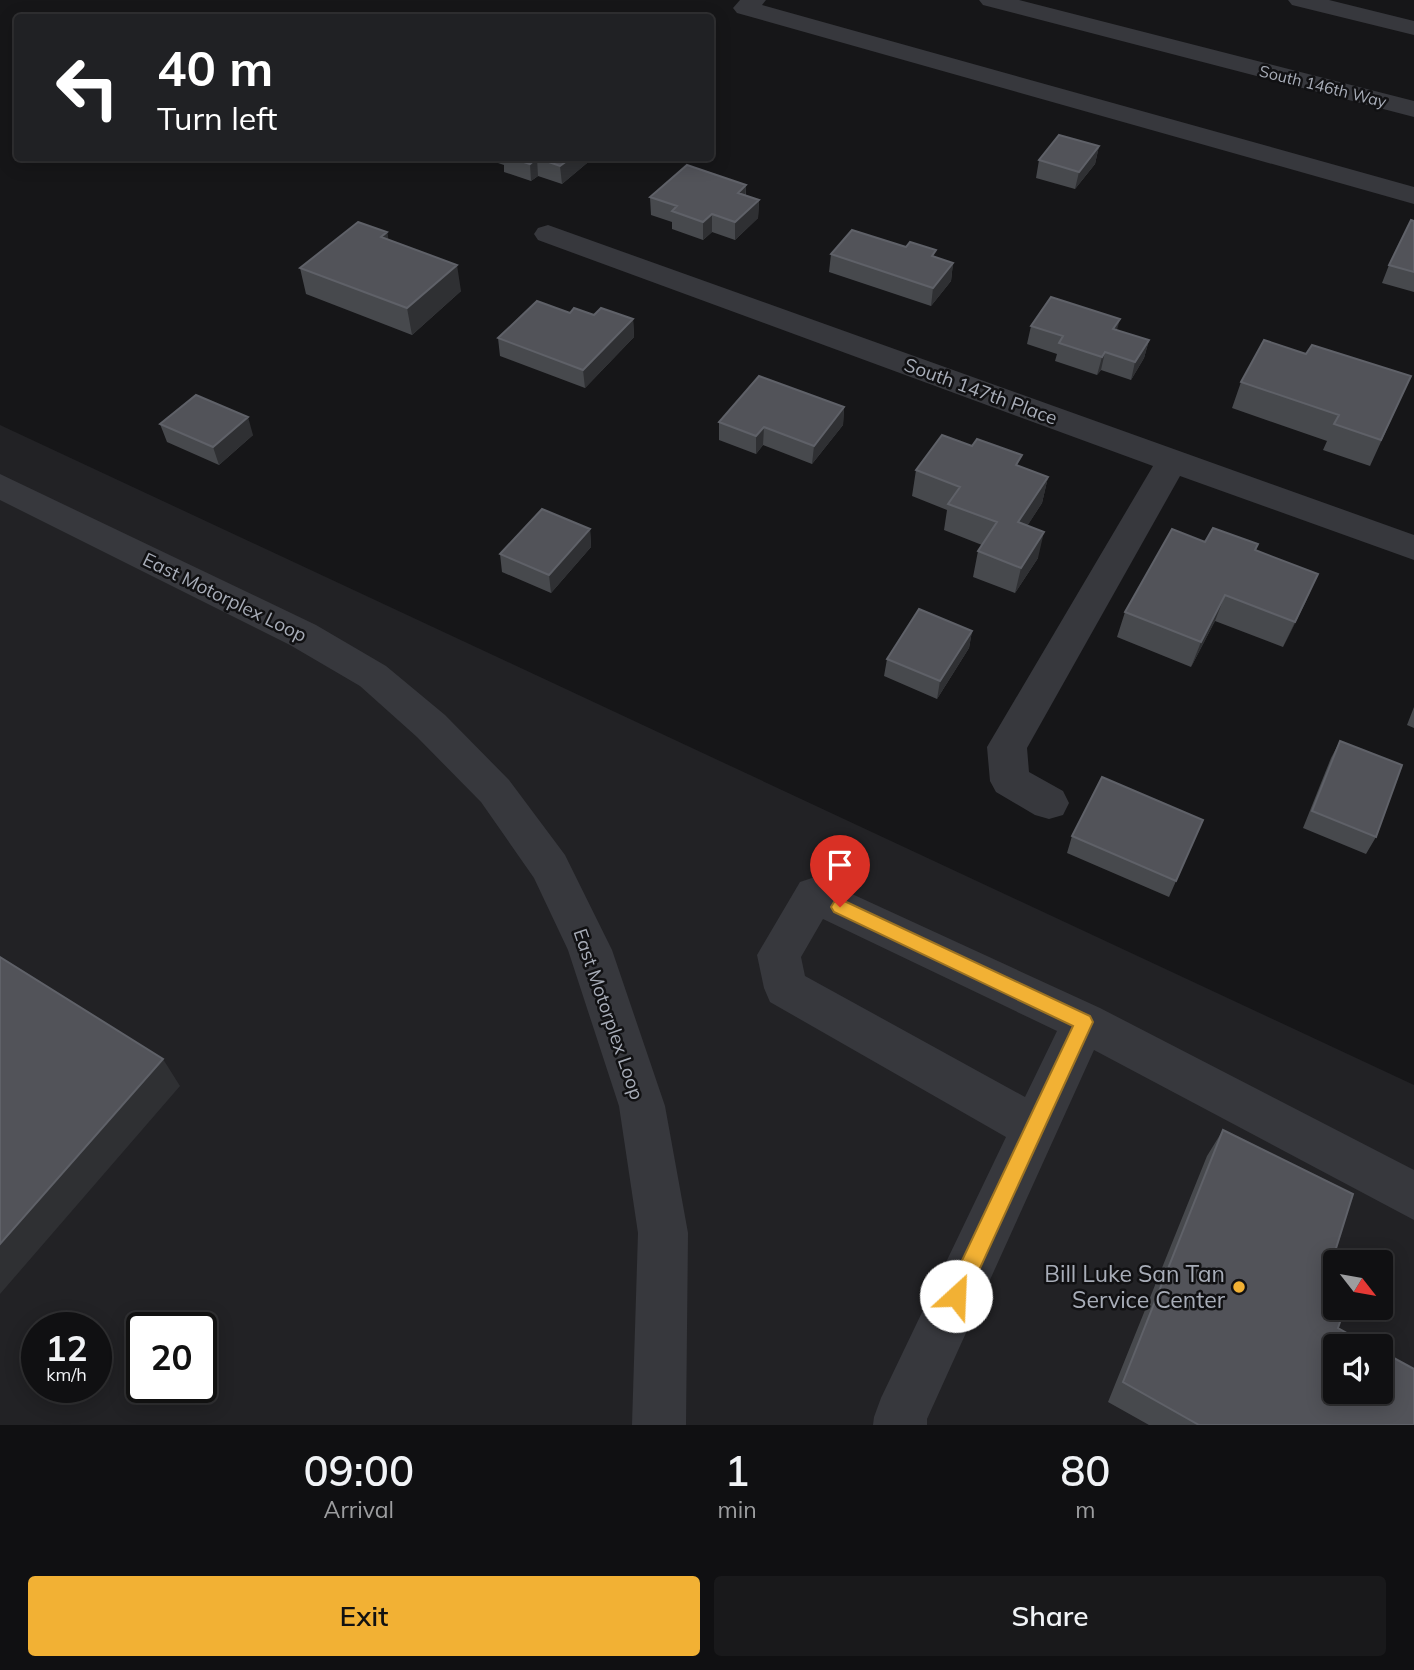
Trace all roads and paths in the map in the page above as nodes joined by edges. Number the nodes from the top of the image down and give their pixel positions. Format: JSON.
{"nodes":[{"id":1,"x":754,"y":0,"type":"edge"},
{"id":2,"x":991,"y":0,"type":"edge"},
{"id":3,"x":1300,"y":0,"type":"edge"},
{"id":4,"x":1414,"y":28,"type":"edge"},
{"id":5,"x":1411,"y":102,"type":"edge"},
{"id":6,"x":1414,"y":196,"type":"edge"},
{"id":7,"x":548,"y":234,"type":"dead end"},
{"id":8,"x":1172,"y":461,"type":"junction"},
{"id":9,"x":0,"y":486,"type":"edge"},
{"id":10,"x":1414,"y":548,"type":"edge"},
{"id":11,"x":1049,"y":803,"type":"dead end"},
{"id":12,"x":1084,"y":1022,"type":"junction"},
{"id":13,"x":1034,"y":1127,"type":"junction"},
{"id":14,"x":1414,"y":1196,"type":"edge"},
{"id":15,"x":659,"y":1425,"type":"edge"},
{"id":16,"x":900,"y":1425,"type":"edge"}],
"edges":[{"from":1,"to":6,"type":"street"},
{"from":2,"to":5,"type":"street","name":"South 146th Way"},
{"from":3,"to":4,"type":"street"},
{"from":7,"to":8,"type":"street","name":"South 147th Place"},
{"from":8,"to":10,"type":"street","name":"South 147th Place"},
{"from":8,"to":11,"type":"street"},
{"from":9,"to":15,"type":"street","name":"East Motorplex Loop"},
{"from":12,"to":13,"type":"street"},
{"from":12,"to":13,"type":"street"},
{"from":12,"to":14,"type":"street"},
{"from":13,"to":16,"type":"street"}]}
